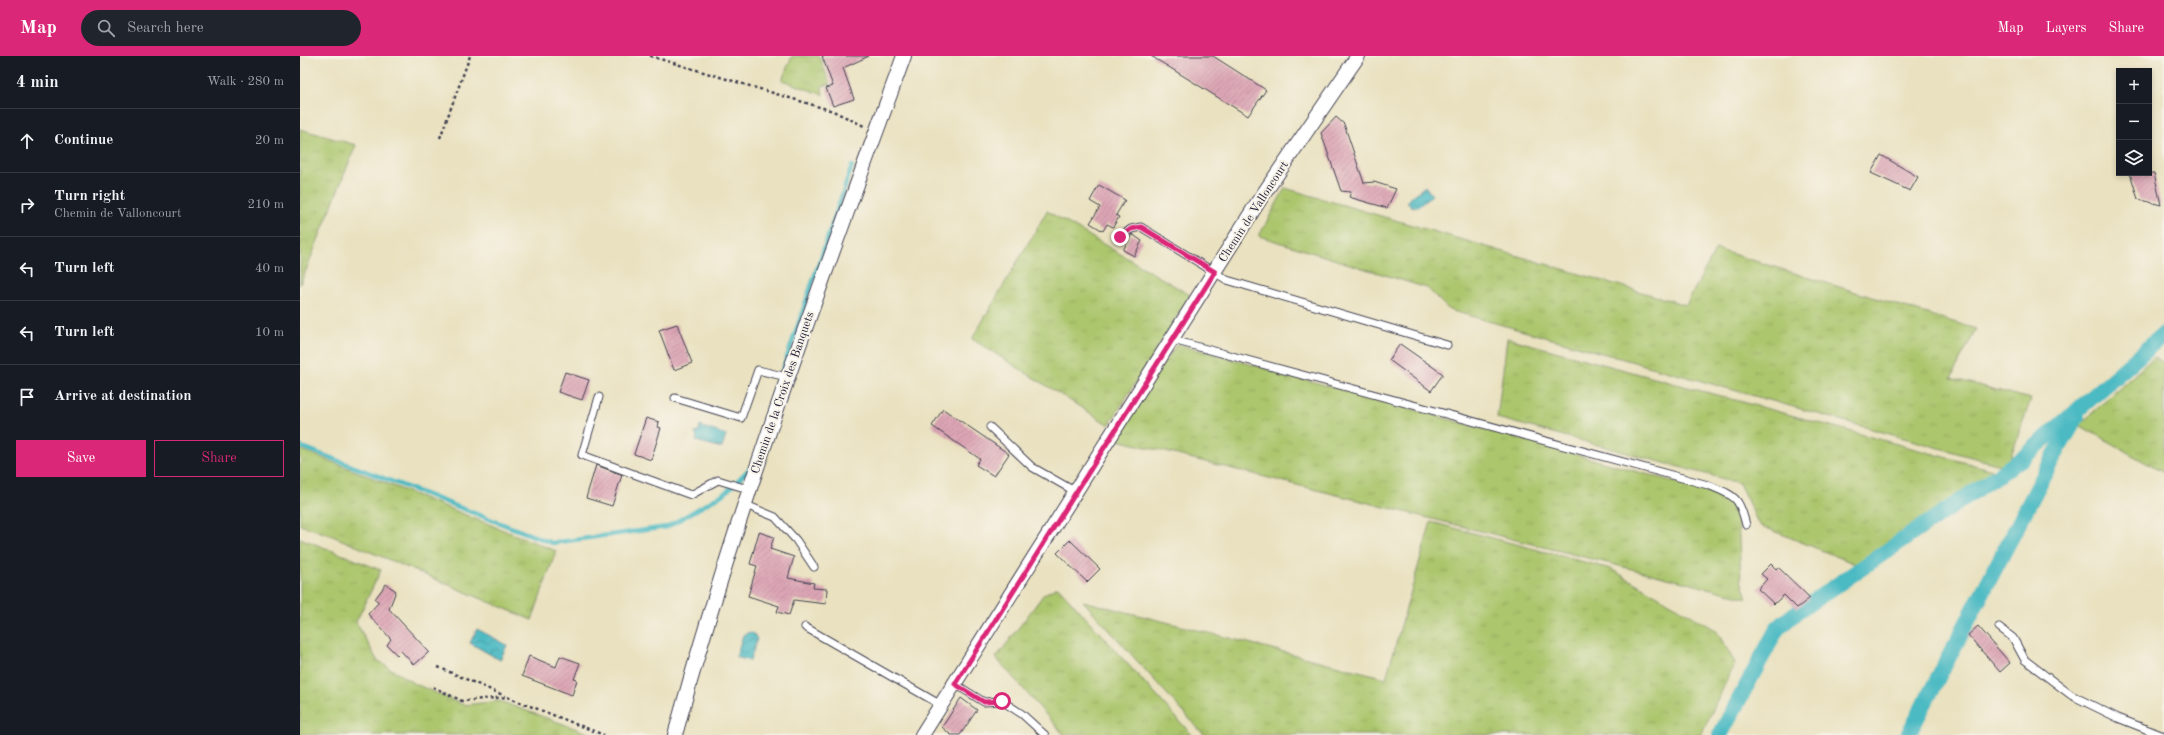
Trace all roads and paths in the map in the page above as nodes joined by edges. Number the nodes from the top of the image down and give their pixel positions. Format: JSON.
{"nodes":[{"id":1,"x":470,"y":56,"type":"edge"},
{"id":2,"x":650,"y":56,"type":"edge"},
{"id":3,"x":904,"y":56,"type":"edge"},
{"id":4,"x":1354,"y":57,"type":"edge"},
{"id":5,"x":876,"y":133,"type":"junction"},
{"id":6,"x":440,"y":138,"type":"dead end"},
{"id":7,"x":1120,"y":237,"type":"dead end"},
{"id":8,"x":1215,"y":272,"type":"junction"},
{"id":9,"x":1172,"y":340,"type":"junction"},
{"id":10,"x":1447,"y":346,"type":"dead end"},
{"id":11,"x":787,"y":377,"type":"junction"},
{"id":12,"x":599,"y":398,"type":"dead end"},
{"id":13,"x":675,"y":398,"type":"dead end"},
{"id":14,"x":990,"y":427,"type":"dead end"},
{"id":15,"x":751,"y":490,"type":"junction"},
{"id":16,"x":1076,"y":492,"type":"junction"},
{"id":17,"x":746,"y":505,"type":"junction"},
{"id":18,"x":1746,"y":526,"type":"dead end"},
{"id":19,"x":814,"y":567,"type":"dead end"},
{"id":20,"x":805,"y":627,"type":"dead end"},
{"id":21,"x":1999,"y":627,"type":"dead end"},
{"id":22,"x":438,"y":667,"type":"dead end"},
{"id":23,"x":955,"y":684,"type":"junction"},
{"id":24,"x":433,"y":686,"type":"dead end"},
{"id":25,"x":507,"y":697,"type":"junction"},
{"id":26,"x":941,"y":705,"type":"junction"},
{"id":27,"x":604,"y":735,"type":"edge"},
{"id":28,"x":675,"y":735,"type":"edge"},
{"id":29,"x":922,"y":735,"type":"edge"},
{"id":30,"x":1046,"y":735,"type":"edge"},
{"id":31,"x":2161,"y":735,"type":"edge"}],
"edges":[{"from":1,"to":6,"type":"path"},
{"from":2,"to":5,"type":"path"},
{"from":3,"to":5,"type":"street","name":"Chemin de la Croix des Banquets"},
{"from":4,"to":8,"type":"street","name":"Chemin de Valloncourt"},
{"from":5,"to":11,"type":"street","name":"Chemin de la Croix des Banquets"},
{"from":7,"to":8,"type":"lane"},
{"from":8,"to":9,"type":"street","name":"Chemin de Valloncourt"},
{"from":8,"to":10,"type":"lane"},
{"from":9,"to":16,"type":"street","name":"Chemin de Valloncourt"},
{"from":9,"to":18,"type":"lane"},
{"from":11,"to":13,"type":"lane"},
{"from":11,"to":15,"type":"street","name":"Chemin de la Croix des Banquets"},
{"from":12,"to":15,"type":"lane"},
{"from":14,"to":16,"type":"lane"},
{"from":15,"to":17,"type":"street","name":"Chemin de la Croix des Banquets"},
{"from":16,"to":23,"type":"street","name":"Chemin de Valloncourt"},
{"from":17,"to":19,"type":"lane"},
{"from":17,"to":28,"type":"street","name":"Chemin de la Croix des Banquets"},
{"from":20,"to":26,"type":"lane"},
{"from":21,"to":31,"type":"lane"},
{"from":22,"to":25,"type":"path"},
{"from":23,"to":26,"type":"street","name":"Chemin de Valloncourt"},
{"from":23,"to":30,"type":"lane"},
{"from":24,"to":25,"type":"path"},
{"from":25,"to":27,"type":"path"},
{"from":26,"to":29,"type":"street","name":"Chemin de Valloncourt"}]}
